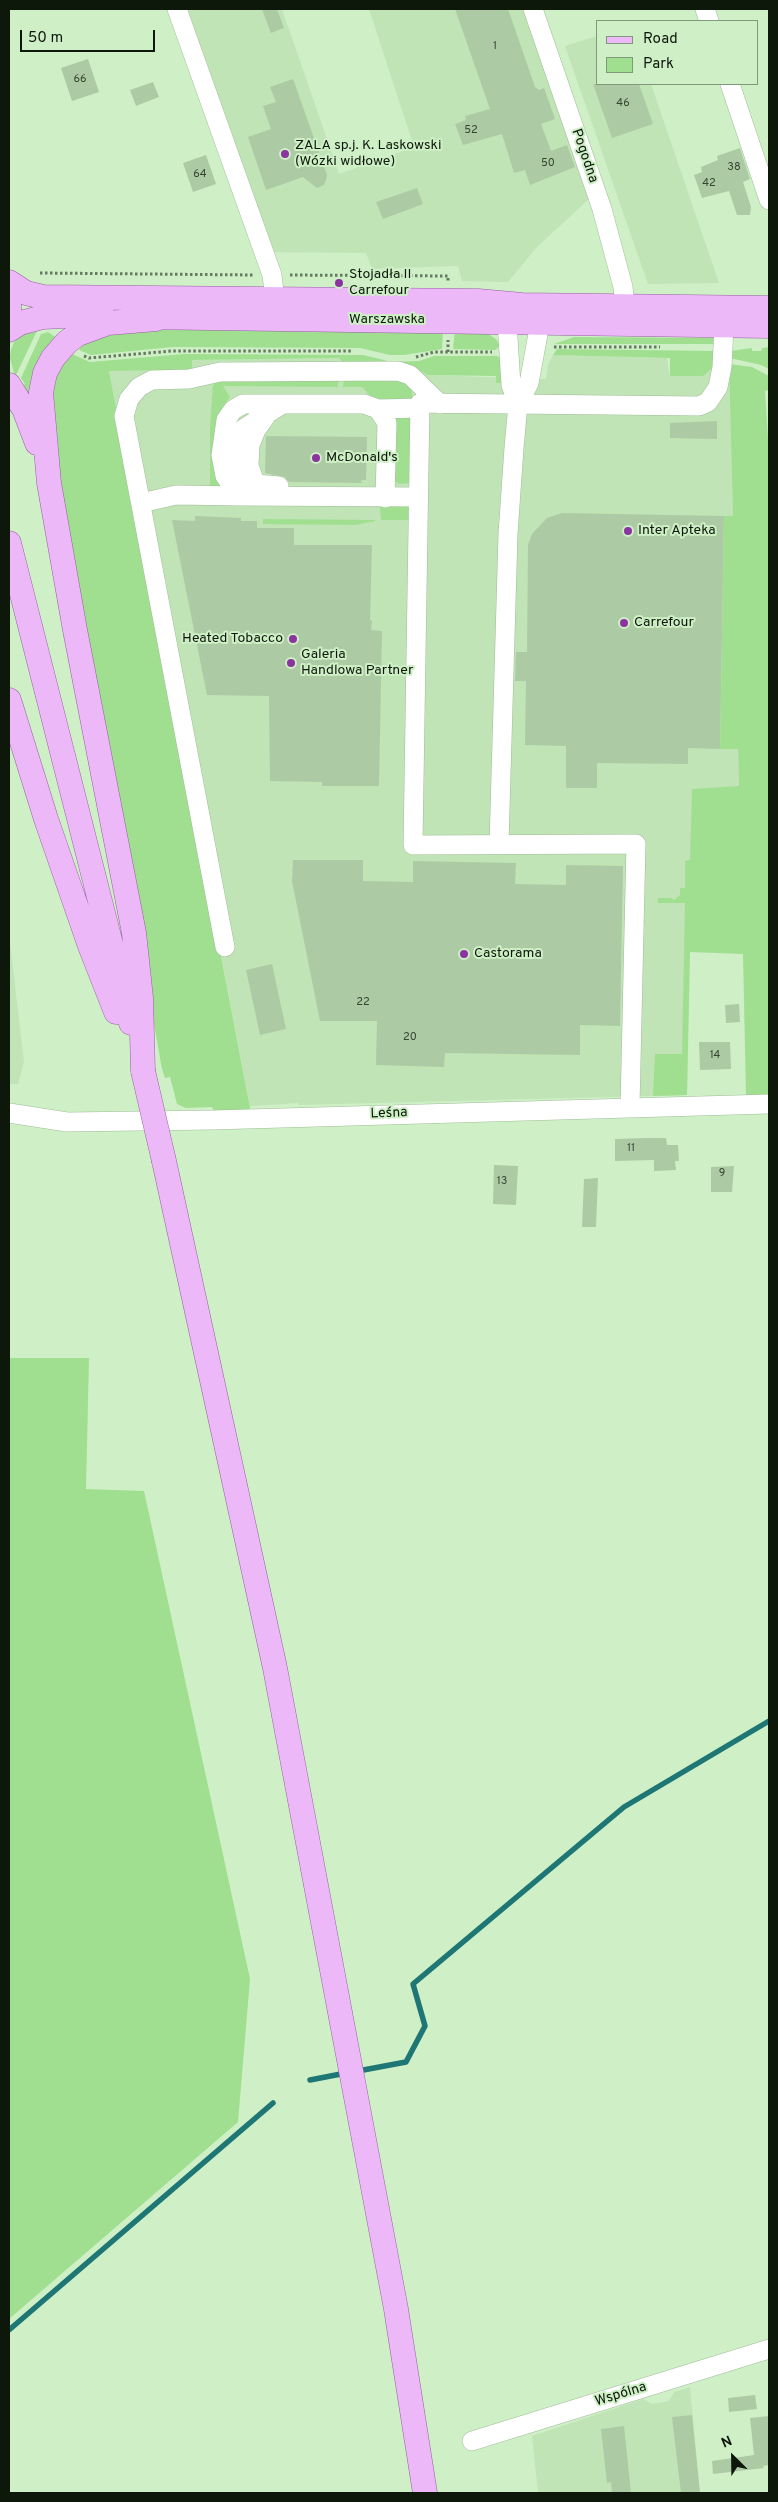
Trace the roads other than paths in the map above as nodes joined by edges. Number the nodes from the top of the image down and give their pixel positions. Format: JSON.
{"nodes":[{"id":1,"x":177,"y":9,"type":"edge"},
{"id":2,"x":533,"y":9,"type":"edge"},
{"id":3,"x":730,"y":85,"type":"edge"},
{"id":4,"x":769,"y":200,"type":"edge"},
{"id":5,"x":9,"y":282,"type":"edge"},
{"id":6,"x":9,"y":293,"type":"edge"},
{"id":7,"x":275,"y":300,"type":"junction"},
{"id":8,"x":625,"y":306,"type":"junction"},
{"id":9,"x":769,"y":308,"type":"edge"},
{"id":10,"x":514,"y":313,"type":"junction"},
{"id":11,"x":9,"y":318,"type":"edge"},
{"id":12,"x":156,"y":319,"type":"junction"},
{"id":13,"x":540,"y":323,"type":"junction"},
{"id":14,"x":724,"y":326,"type":"junction"},
{"id":15,"x":769,"y":326,"type":"edge"},
{"id":16,"x":9,"y":330,"type":"edge"},
{"id":17,"x":9,"y":384,"type":"edge"},
{"id":18,"x":440,"y":404,"type":"junction"},
{"id":19,"x":518,"y":404,"type":"junction"},
{"id":20,"x":275,"y":408,"type":"junction"},
{"id":21,"x":420,"y":408,"type":"junction"},
{"id":22,"x":378,"y":409,"type":"junction"},
{"id":23,"x":49,"y":483,"type":"junction"},
{"id":24,"x":385,"y":493,"type":"junction"},
{"id":25,"x":239,"y":496,"type":"junction"},
{"id":26,"x":418,"y":497,"type":"junction"},
{"id":27,"x":141,"y":503,"type":"junction"},
{"id":28,"x":9,"y":543,"type":"edge"},
{"id":29,"x":9,"y":700,"type":"edge"},
{"id":30,"x":499,"y":844,"type":"junction"},
{"id":31,"x":225,"y":947,"type":"dead end"},
{"id":32,"x":143,"y":1071,"type":"junction"},
{"id":33,"x":769,"y":1104,"type":"edge"},
{"id":34,"x":630,"y":1106,"type":"junction"},
{"id":35,"x":9,"y":1113,"type":"edge"},
{"id":36,"x":769,"y":2349,"type":"edge"},
{"id":37,"x":472,"y":2441,"type":"dead end"},
{"id":38,"x":425,"y":2493,"type":"edge"}],
"edges":[{"from":1,"to":7,"type":"street"},
{"from":2,"to":8,"type":"street","name":"Pogodna"},
{"from":3,"to":4,"type":"street"},
{"from":5,"to":7,"type":"main road","name":"Warszawska"},
{"from":6,"to":11,"type":"main road"},
{"from":7,"to":10,"type":"main road","name":"Warszawska"},
{"from":8,"to":9,"type":"main road","name":"Warszawska"},
{"from":8,"to":10,"type":"main road","name":"Warszawska"},
{"from":10,"to":12,"type":"main road","name":"Warszawska"},
{"from":10,"to":13,"type":"main road","name":"Warszawska"},
{"from":10,"to":19,"type":"street"},
{"from":12,"to":16,"type":"main road","name":"Warszawska"},
{"from":12,"to":23,"type":"main road"},
{"from":13,"to":14,"type":"main road","name":"Warszawska"},
{"from":13,"to":19,"type":"street"},
{"from":14,"to":15,"type":"main road","name":"Warszawska"},
{"from":14,"to":19,"type":"street"},
{"from":17,"to":23,"type":"main road"},
{"from":18,"to":19,"type":"street"},
{"from":18,"to":21,"type":"street"},
{"from":18,"to":27,"type":"street"},
{"from":19,"to":30,"type":"street"},
{"from":20,"to":22,"type":"street"},
{"from":20,"to":24,"type":"street"},
{"from":20,"to":25,"type":"street"},
{"from":21,"to":22,"type":"street"},
{"from":21,"to":26,"type":"street"},
{"from":22,"to":24,"type":"street"},
{"from":23,"to":32,"type":"main road"},
{"from":24,"to":25,"type":"street"},
{"from":24,"to":26,"type":"street"},
{"from":25,"to":27,"type":"street"},
{"from":26,"to":30,"type":"street"},
{"from":27,"to":31,"type":"street"},
{"from":28,"to":32,"type":"main road"},
{"from":29,"to":32,"type":"main road"},
{"from":30,"to":34,"type":"street"},
{"from":32,"to":38,"type":"main road","bridge":true},
{"from":33,"to":34,"type":"street","name":"Leśna"},
{"from":34,"to":35,"type":"street","name":"Leśna"},
{"from":36,"to":37,"type":"street","name":"Wspólna"}]}
